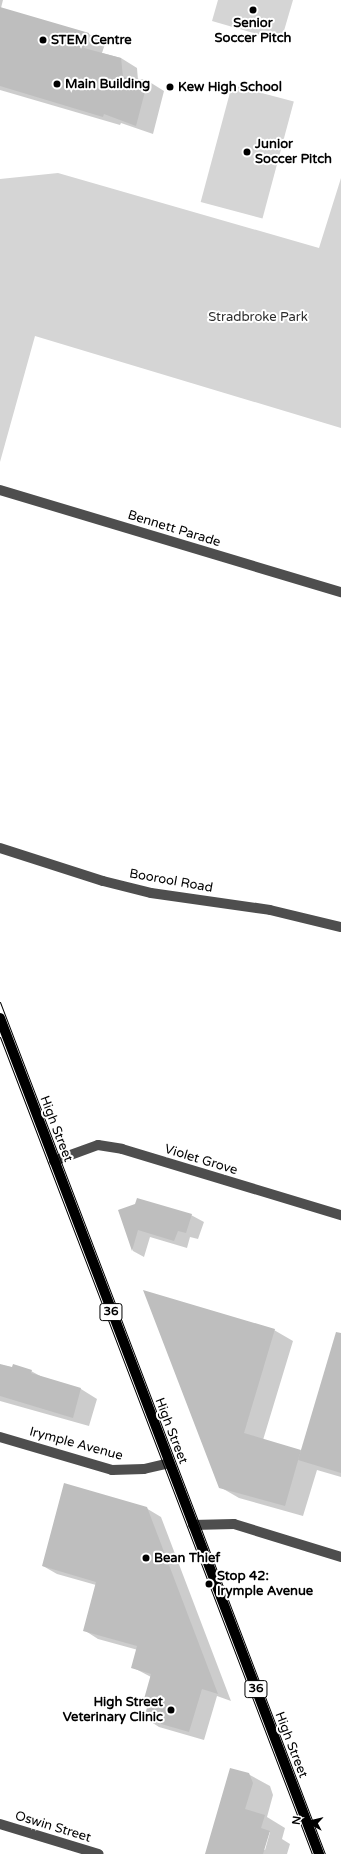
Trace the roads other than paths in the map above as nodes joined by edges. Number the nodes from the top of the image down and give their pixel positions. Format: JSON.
{"nodes":[{"id":1,"x":0,"y":490,"type":"edge"},
{"id":2,"x":341,"y":592,"type":"edge"},
{"id":3,"x":0,"y":848,"type":"edge"},
{"id":4,"x":341,"y":927,"type":"edge"},
{"id":5,"x":0,"y":1018,"type":"edge"},
{"id":6,"x":3,"y":1035,"type":"edge"},
{"id":7,"x":54,"y":1161,"type":"junction"},
{"id":8,"x":341,"y":1215,"type":"edge"},
{"id":9,"x":0,"y":1437,"type":"edge"},
{"id":10,"x":169,"y":1463,"type":"junction"},
{"id":11,"x":193,"y":1525,"type":"junction"},
{"id":12,"x":341,"y":1557,"type":"edge"},
{"id":13,"x":0,"y":1824,"type":"edge"},
{"id":14,"x":99,"y":1854,"type":"edge"},
{"id":15,"x":318,"y":1854,"type":"edge"}],
"edges":[{"from":1,"to":2,"type":"street","name":"Bennett Parade"},
{"from":3,"to":4,"type":"street","name":"Boorool Road"},
{"from":5,"to":6,"type":"main road","name":"High Street","number":"36"},
{"from":6,"to":7,"type":"main road","name":"High Street","number":"36"},
{"from":7,"to":8,"type":"street","name":"Violet Grove"},
{"from":7,"to":10,"type":"main road","name":"High Street","number":"36"},
{"from":9,"to":10,"type":"street","name":"Irymple Avenue"},
{"from":10,"to":11,"type":"main road","name":"High Street","number":"36"},
{"from":11,"to":12,"type":"street"},
{"from":11,"to":15,"type":"main road","name":"High Street","number":"36"},
{"from":13,"to":14,"type":"street","name":"Oswin Street"}]}
